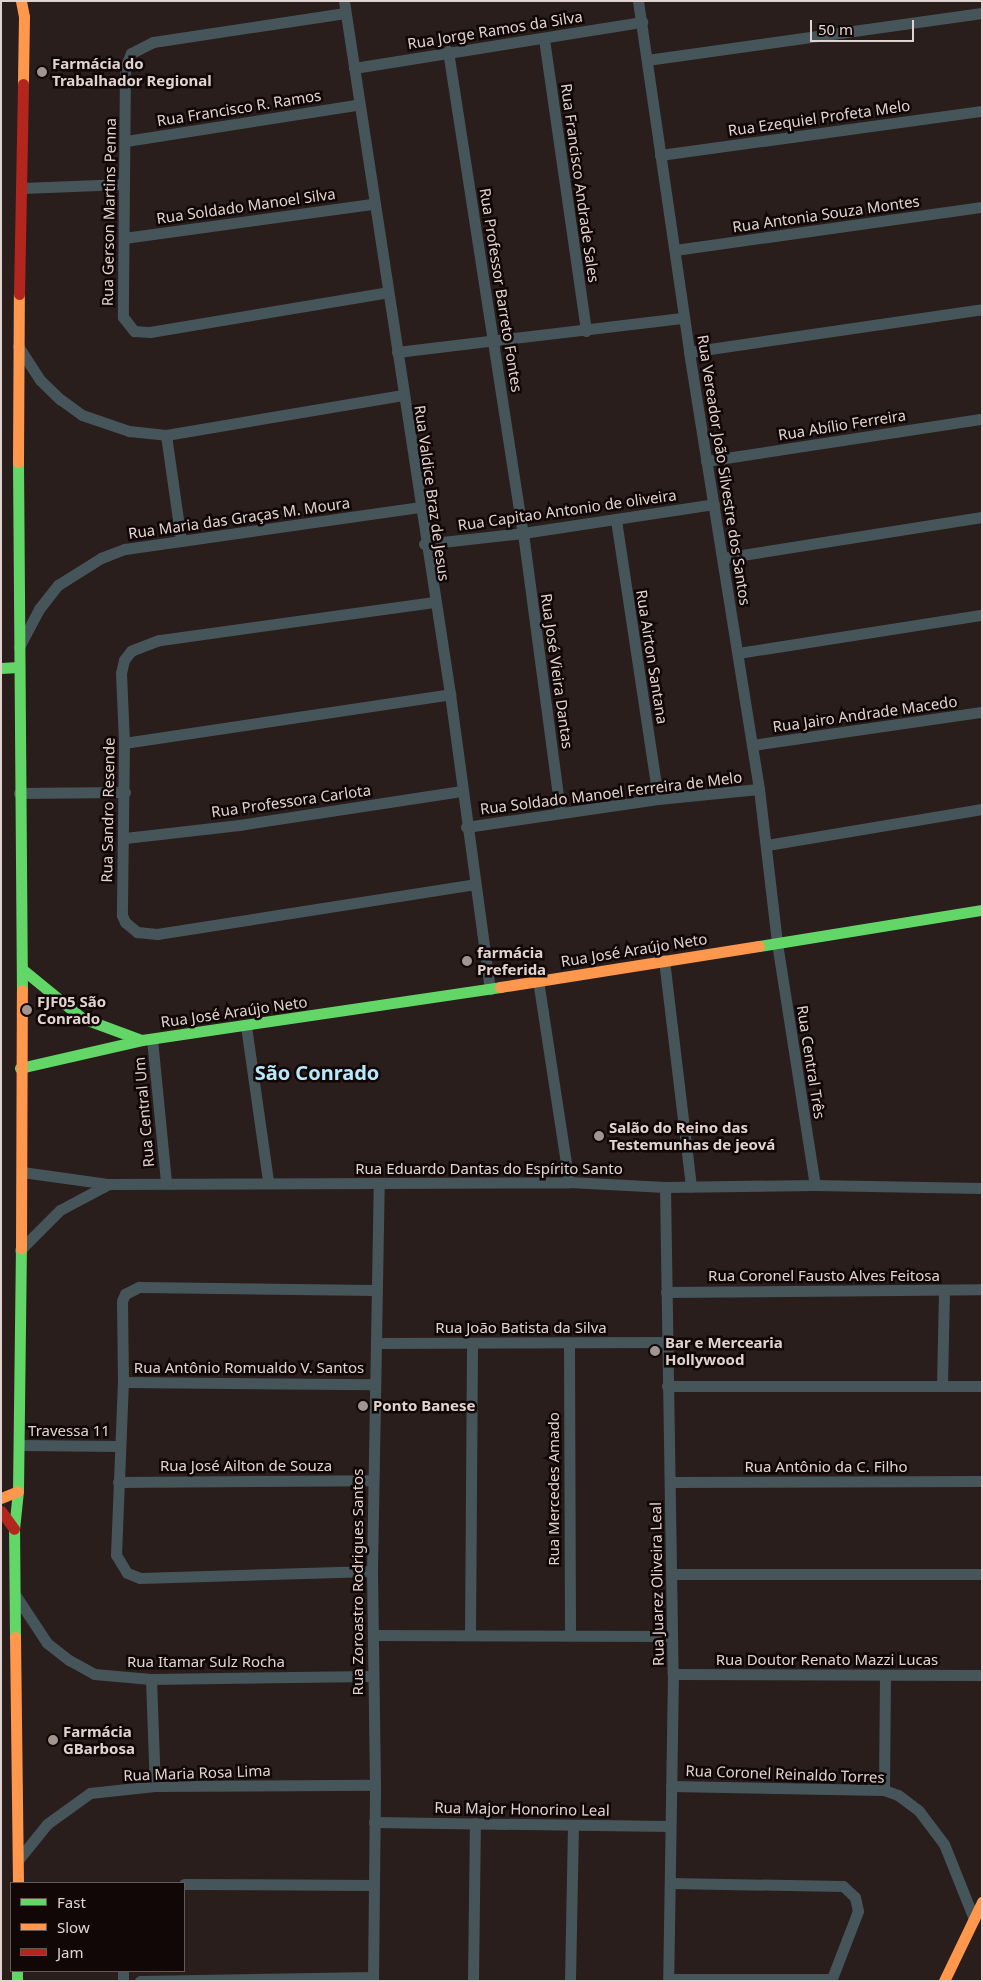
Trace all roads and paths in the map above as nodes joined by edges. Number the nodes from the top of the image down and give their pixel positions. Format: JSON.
{"nodes":[{"id":1,"x":21,"y":1,"type":"edge"},
{"id":2,"x":34,"y":1,"type":"edge"},
{"id":3,"x":638,"y":1,"type":"edge"},
{"id":4,"x":344,"y":7,"type":"edge"},
{"id":5,"x":982,"y":13,"type":"edge"},
{"id":6,"x":24,"y":17,"type":"junction"},
{"id":7,"x":642,"y":22,"type":"junction"},
{"id":8,"x":544,"y":38,"type":"junction"},
{"id":9,"x":448,"y":51,"type":"junction"},
{"id":10,"x":647,"y":60,"type":"junction"},
{"id":11,"x":354,"y":68,"type":"junction"},
{"id":12,"x":357,"y":105,"type":"junction"},
{"id":13,"x":982,"y":111,"type":"edge"},
{"id":14,"x":126,"y":141,"type":"junction"},
{"id":15,"x":660,"y":155,"type":"junction"},
{"id":16,"x":124,"y":184,"type":"junction"},
{"id":17,"x":22,"y":188,"type":"junction"},
{"id":18,"x":372,"y":204,"type":"junction"},
{"id":19,"x":982,"y":207,"type":"edge"},
{"id":20,"x":124,"y":238,"type":"junction"},
{"id":21,"x":675,"y":250,"type":"junction"},
{"id":22,"x":388,"y":292,"type":"junction"},
{"id":23,"x":981,"y":312,"type":"edge"},
{"id":24,"x":684,"y":318,"type":"junction"},
{"id":25,"x":586,"y":331,"type":"junction"},
{"id":26,"x":495,"y":341,"type":"junction"},
{"id":27,"x":18,"y":346,"type":"junction"},
{"id":28,"x":397,"y":352,"type":"junction"},
{"id":29,"x":689,"y":352,"type":"junction"},
{"id":30,"x":403,"y":395,"type":"junction"},
{"id":31,"x":982,"y":419,"type":"edge"},
{"id":32,"x":166,"y":435,"type":"junction"},
{"id":33,"x":706,"y":461,"type":"junction"},
{"id":34,"x":714,"y":504,"type":"junction"},
{"id":35,"x":419,"y":507,"type":"junction"},
{"id":36,"x":982,"y":517,"type":"edge"},
{"id":37,"x":616,"y":520,"type":"junction"},
{"id":38,"x":523,"y":533,"type":"junction"},
{"id":39,"x":181,"y":541,"type":"junction"},
{"id":40,"x":424,"y":544,"type":"junction"},
{"id":41,"x":723,"y":558,"type":"junction"},
{"id":42,"x":434,"y":602,"type":"junction"},
{"id":43,"x":982,"y":615,"type":"edge"},
{"id":44,"x":18,"y":648,"type":"junction"},
{"id":45,"x":738,"y":653,"type":"junction"},
{"id":46,"x":18,"y":667,"type":"junction"},
{"id":47,"x":1,"y":668,"type":"edge"},
{"id":48,"x":450,"y":694,"type":"junction"},
{"id":49,"x":982,"y":712,"type":"edge"},
{"id":50,"x":124,"y":743,"type":"junction"},
{"id":51,"x":752,"y":745,"type":"junction"},
{"id":52,"x":759,"y":789,"type":"junction"},
{"id":53,"x":461,"y":791,"type":"junction"},
{"id":54,"x":125,"y":792,"type":"junction"},
{"id":55,"x":19,"y":793,"type":"junction"},
{"id":56,"x":658,"y":799,"type":"junction"},
{"id":57,"x":982,"y":809,"type":"edge"},
{"id":58,"x":560,"y":812,"type":"junction"},
{"id":59,"x":466,"y":827,"type":"junction"},
{"id":60,"x":124,"y":838,"type":"junction"},
{"id":61,"x":767,"y":845,"type":"junction"},
{"id":62,"x":475,"y":884,"type":"junction"},
{"id":63,"x":982,"y":910,"type":"edge"},
{"id":64,"x":777,"y":943,"type":"junction"},
{"id":65,"x":664,"y":960,"type":"junction"},
{"id":66,"x":22,"y":969,"type":"junction"},
{"id":67,"x":538,"y":980,"type":"junction"},
{"id":68,"x":490,"y":989,"type":"junction"},
{"id":69,"x":246,"y":1026,"type":"junction"},
{"id":70,"x":147,"y":1040,"type":"junction"},
{"id":71,"x":20,"y":1068,"type":"junction"},
{"id":72,"x":22,"y":1172,"type":"junction"},
{"id":73,"x":268,"y":1181,"type":"junction"},
{"id":74,"x":166,"y":1182,"type":"junction"},
{"id":75,"x":569,"y":1182,"type":"junction"},
{"id":76,"x":109,"y":1184,"type":"junction"},
{"id":77,"x":379,"y":1184,"type":"junction"},
{"id":78,"x":816,"y":1185,"type":"junction"},
{"id":79,"x":691,"y":1186,"type":"junction"},
{"id":80,"x":665,"y":1187,"type":"junction"},
{"id":81,"x":982,"y":1188,"type":"edge"},
{"id":82,"x":20,"y":1250,"type":"junction"},
{"id":83,"x":375,"y":1290,"type":"junction"},
{"id":84,"x":982,"y":1290,"type":"edge"},
{"id":85,"x":944,"y":1291,"type":"junction"},
{"id":86,"x":666,"y":1292,"type":"junction"},
{"id":87,"x":666,"y":1342,"type":"junction"},
{"id":88,"x":376,"y":1343,"type":"junction"},
{"id":89,"x":472,"y":1344,"type":"junction"},
{"id":90,"x":568,"y":1344,"type":"junction"},
{"id":91,"x":123,"y":1382,"type":"junction"},
{"id":92,"x":374,"y":1384,"type":"junction"},
{"id":93,"x":667,"y":1386,"type":"junction"},
{"id":94,"x":942,"y":1386,"type":"junction"},
{"id":95,"x":982,"y":1386,"type":"edge"},
{"id":96,"x":19,"y":1445,"type":"junction"},
{"id":97,"x":119,"y":1446,"type":"junction"},
{"id":98,"x":373,"y":1480,"type":"junction"},
{"id":99,"x":982,"y":1481,"type":"edge"},
{"id":100,"x":118,"y":1482,"type":"junction"},
{"id":101,"x":671,"y":1482,"type":"junction"},
{"id":102,"x":18,"y":1491,"type":"junction"},
{"id":103,"x":1,"y":1498,"type":"edge"},
{"id":104,"x":1,"y":1511,"type":"edge"},
{"id":105,"x":14,"y":1529,"type":"junction"},
{"id":106,"x":372,"y":1571,"type":"junction"},
{"id":107,"x":672,"y":1574,"type":"junction"},
{"id":108,"x":982,"y":1574,"type":"edge"},
{"id":109,"x":16,"y":1596,"type":"junction"},
{"id":110,"x":570,"y":1634,"type":"junction"},
{"id":111,"x":373,"y":1635,"type":"junction"},
{"id":112,"x":470,"y":1635,"type":"junction"},
{"id":113,"x":672,"y":1636,"type":"junction"},
{"id":114,"x":673,"y":1674,"type":"junction"},
{"id":115,"x":982,"y":1675,"type":"edge"},
{"id":116,"x":372,"y":1676,"type":"junction"},
{"id":117,"x":885,"y":1676,"type":"junction"},
{"id":118,"x":151,"y":1679,"type":"junction"},
{"id":119,"x":375,"y":1784,"type":"junction"},
{"id":120,"x":155,"y":1786,"type":"junction"},
{"id":121,"x":671,"y":1786,"type":"junction"},
{"id":122,"x":884,"y":1790,"type":"junction"},
{"id":123,"x":374,"y":1822,"type":"junction"},
{"id":124,"x":475,"y":1823,"type":"junction"},
{"id":125,"x":572,"y":1826,"type":"junction"},
{"id":126,"x":669,"y":1826,"type":"junction"},
{"id":127,"x":18,"y":1860,"type":"junction"},
{"id":128,"x":18,"y":1882,"type":"edge"},
{"id":129,"x":670,"y":1883,"type":"junction"},
{"id":130,"x":185,"y":1884,"type":"edge"},
{"id":131,"x":372,"y":1885,"type":"junction"},
{"id":132,"x":982,"y":1902,"type":"edge"},
{"id":133,"x":974,"y":1918,"type":"junction"},
{"id":134,"x":373,"y":1979,"type":"edge"},
{"id":135,"x":668,"y":1980,"type":"edge"},
{"id":136,"x":831,"y":1980,"type":"edge"},
{"id":137,"x":140,"y":1981,"type":"edge"},
{"id":138,"x":473,"y":1981,"type":"edge"},
{"id":139,"x":570,"y":1981,"type":"edge"},
{"id":140,"x":944,"y":1981,"type":"edge"}],
"edges":[{"from":1,"to":6,"type":"main road"},
{"from":2,"to":6,"type":"main road"},
{"from":3,"to":7,"type":"street","name":"Rua Vereador João Silvestre dos Santos"},
{"from":4,"to":11,"type":"street","name":"Rua Valdice Braz de Jesus"},
{"from":4,"to":14,"type":"street","name":"Rua Gerson Martins Penna"},
{"from":5,"to":10,"type":"street"},
{"from":6,"to":17,"type":"main road"},
{"from":7,"to":8,"type":"street","name":"Rua Jorge Ramos da Silva"},
{"from":7,"to":10,"type":"street","name":"Rua Vereador João Silvestre dos Santos"},
{"from":8,"to":9,"type":"street","name":"Rua Jorge Ramos da Silva"},
{"from":8,"to":25,"type":"street","name":"Rua Francisco Andrade Sales"},
{"from":9,"to":11,"type":"street","name":"Rua Jorge Ramos da Silva"},
{"from":9,"to":26,"type":"street","name":"Rua Professor Barreto Fontes"},
{"from":10,"to":15,"type":"street","name":"Rua Vereador João Silvestre dos Santos"},
{"from":11,"to":12,"type":"street","name":"Rua Valdice Braz de Jesus"},
{"from":12,"to":14,"type":"street","name":"Rua Francisco R. Ramos"},
{"from":12,"to":18,"type":"street","name":"Rua Valdice Braz de Jesus"},
{"from":13,"to":15,"type":"street","name":"Rua Ezequiel Profeta Melo"},
{"from":14,"to":16,"type":"street","name":"Rua Gerson Martins Penna"},
{"from":15,"to":21,"type":"street","name":"Rua Vereador João Silvestre dos Santos"},
{"from":16,"to":17,"type":"street"},
{"from":16,"to":20,"type":"street","name":"Rua Gerson Martins Penna"},
{"from":17,"to":27,"type":"main road"},
{"from":18,"to":20,"type":"street","name":"Rua Soldado Manoel Silva"},
{"from":18,"to":22,"type":"street","name":"Rua Valdice Braz de Jesus"},
{"from":19,"to":21,"type":"street","name":"Rua Antonia Souza Montes"},
{"from":20,"to":22,"type":"street","name":"Rua Gerson Martins Penna"},
{"from":21,"to":24,"type":"street","name":"Rua Vereador João Silvestre dos Santos"},
{"from":22,"to":28,"type":"street","name":"Rua Valdice Braz de Jesus"},
{"from":23,"to":29,"type":"street"},
{"from":24,"to":25,"type":"street"},
{"from":24,"to":29,"type":"street","name":"Rua Vereador João Silvestre dos Santos"},
{"from":25,"to":26,"type":"street"},
{"from":26,"to":28,"type":"street"},
{"from":26,"to":38,"type":"street","name":"Rua Professor Barreto Fontes"},
{"from":27,"to":32,"type":"street"},
{"from":27,"to":44,"type":"main road"},
{"from":28,"to":30,"type":"street","name":"Rua Valdice Braz de Jesus"},
{"from":29,"to":33,"type":"street","name":"Rua Vereador João Silvestre dos Santos"},
{"from":30,"to":32,"type":"street"},
{"from":30,"to":35,"type":"street","name":"Rua Valdice Braz de Jesus"},
{"from":31,"to":33,"type":"street","name":"Rua Abílio Ferreira"},
{"from":32,"to":39,"type":"street"},
{"from":33,"to":34,"type":"street","name":"Rua Vereador João Silvestre dos Santos"},
{"from":34,"to":37,"type":"street","name":"Rua Capitao Antonio de oliveira"},
{"from":34,"to":41,"type":"street","name":"Rua Vereador João Silvestre dos Santos"},
{"from":35,"to":39,"type":"street","name":"Rua Maria das Graças M. Moura"},
{"from":35,"to":40,"type":"street","name":"Rua Valdice Braz de Jesus"},
{"from":36,"to":41,"type":"street"},
{"from":37,"to":38,"type":"street","name":"Rua Capitao Antonio de oliveira"},
{"from":37,"to":56,"type":"street","name":"Rua Airton Santana"},
{"from":38,"to":40,"type":"street","name":"Rua Capitao Antonio de oliveira"},
{"from":38,"to":58,"type":"street","name":"Rua José Vieira Dantas"},
{"from":39,"to":44,"type":"street","name":"Rua Maria das Graças M. Moura"},
{"from":40,"to":42,"type":"street","name":"Rua Valdice Braz de Jesus"},
{"from":41,"to":45,"type":"street","name":"Rua Vereador João Silvestre dos Santos"},
{"from":42,"to":48,"type":"street","name":"Rua Valdice Braz de Jesus"},
{"from":42,"to":50,"type":"street","name":"Rua Sandro Resende"},
{"from":43,"to":45,"type":"street"},
{"from":44,"to":46,"type":"main road"},
{"from":45,"to":51,"type":"street","name":"Rua Vereador João Silvestre dos Santos"},
{"from":46,"to":47,"type":"main road"},
{"from":46,"to":55,"type":"main road"},
{"from":48,"to":50,"type":"street"},
{"from":48,"to":53,"type":"street","name":"Rua Valdice Braz de Jesus"},
{"from":49,"to":51,"type":"street","name":"Rua Jairo Andrade Macedo"},
{"from":50,"to":54,"type":"street","name":"Rua Sandro Resende"},
{"from":51,"to":52,"type":"street","name":"Rua Vereador João Silvestre dos Santos"},
{"from":52,"to":56,"type":"street","name":"Rua Soldado Manoel Ferreira de Melo"},
{"from":52,"to":61,"type":"street","name":"Rua Vereador João Silvestre dos Santos"},
{"from":53,"to":59,"type":"street","name":"Rua Valdice Braz de Jesus"},
{"from":53,"to":60,"type":"street","name":"Rua Professora Carlota"},
{"from":54,"to":55,"type":"street"},
{"from":54,"to":60,"type":"street","name":"Rua Sandro Resende"},
{"from":55,"to":66,"type":"main road"},
{"from":56,"to":58,"type":"street","name":"Rua Soldado Manoel Ferreira de Melo"},
{"from":57,"to":61,"type":"street"},
{"from":58,"to":59,"type":"street","name":"Rua Soldado Manoel Ferreira de Melo"},
{"from":59,"to":62,"type":"street","name":"Rua Valdice Braz de Jesus"},
{"from":60,"to":62,"type":"street","name":"Rua Sandro Resende"},
{"from":61,"to":64,"type":"street","name":"Rua Vereador João Silvestre dos Santos"},
{"from":62,"to":68,"type":"street","name":"Rua Valdice Braz de Jesus"},
{"from":63,"to":64,"type":"main road","name":"Rua José Araújo Neto"},
{"from":64,"to":65,"type":"main road","name":"Rua José Araújo Neto"},
{"from":64,"to":78,"type":"street","name":"Rua Central Três"},
{"from":65,"to":67,"type":"main road","name":"Rua José Araújo Neto"},
{"from":65,"to":79,"type":"street"},
{"from":66,"to":70,"type":"main road"},
{"from":66,"to":71,"type":"main road"},
{"from":67,"to":68,"type":"main road","name":"Rua José Araújo Neto"},
{"from":67,"to":75,"type":"street"},
{"from":68,"to":69,"type":"main road","name":"Rua José Araújo Neto"},
{"from":69,"to":70,"type":"main road","name":"Rua José Araújo Neto"},
{"from":69,"to":73,"type":"street"},
{"from":70,"to":71,"type":"main road","name":"Rua José Araújo Neto"},
{"from":70,"to":74,"type":"street","name":"Rua Central Um"},
{"from":71,"to":72,"type":"main road"},
{"from":72,"to":76,"type":"street"},
{"from":72,"to":82,"type":"main road"},
{"from":73,"to":74,"type":"street","name":"Rua Eduardo Dantas do Espírito Santo"},
{"from":73,"to":77,"type":"street","name":"Rua Eduardo Dantas do Espírito Santo"},
{"from":74,"to":76,"type":"street","name":"Rua Eduardo Dantas do Espírito Santo"},
{"from":75,"to":77,"type":"street","name":"Rua Eduardo Dantas do Espírito Santo"},
{"from":75,"to":80,"type":"street","name":"Rua Eduardo Dantas do Espírito Santo"},
{"from":76,"to":82,"type":"street","name":"Rua Eduardo Dantas do Espírito Santo"},
{"from":77,"to":83,"type":"street","name":"Rua Zoroastro Rodrigues Santos"},
{"from":78,"to":79,"type":"street","name":"Rua Eduardo Dantas do Espírito Santo"},
{"from":78,"to":81,"type":"street","name":"Rua Eduardo Dantas do Espírito Santo"},
{"from":79,"to":80,"type":"street","name":"Rua Eduardo Dantas do Espírito Santo"},
{"from":80,"to":86,"type":"street","name":"Rua Juarez Oliveira Leal"},
{"from":82,"to":96,"type":"main road"},
{"from":83,"to":88,"type":"street","name":"Rua Zoroastro Rodrigues Santos"},
{"from":83,"to":91,"type":"street"},
{"from":84,"to":85,"type":"street","name":"Rua Coronel Fausto Alves Feitosa"},
{"from":85,"to":86,"type":"street","name":"Rua Coronel Fausto Alves Feitosa"},
{"from":85,"to":94,"type":"street"},
{"from":86,"to":87,"type":"street","name":"Rua Juarez Oliveira Leal"},
{"from":87,"to":90,"type":"street","name":"Rua João Batista da Silva"},
{"from":87,"to":93,"type":"street","name":"Rua Juarez Oliveira Leal"},
{"from":88,"to":89,"type":"street","name":"Rua João Batista da Silva"},
{"from":88,"to":92,"type":"street","name":"Rua Zoroastro Rodrigues Santos"},
{"from":89,"to":90,"type":"street","name":"Rua João Batista da Silva"},
{"from":89,"to":112,"type":"street"},
{"from":90,"to":110,"type":"street","name":"Rua Mercedes Amado"},
{"from":91,"to":92,"type":"street","name":"Rua Antônio Romualdo V. Santos"},
{"from":91,"to":97,"type":"street"},
{"from":92,"to":98,"type":"street","name":"Rua Zoroastro Rodrigues Santos"},
{"from":93,"to":94,"type":"street"},
{"from":93,"to":101,"type":"street","name":"Rua Juarez Oliveira Leal"},
{"from":94,"to":95,"type":"street"},
{"from":96,"to":97,"type":"street","name":"Travessa 11"},
{"from":96,"to":102,"type":"main road"},
{"from":97,"to":100,"type":"street"},
{"from":98,"to":100,"type":"street","name":"Rua José Ailton de Souza"},
{"from":98,"to":106,"type":"street","name":"Rua Zoroastro Rodrigues Santos"},
{"from":99,"to":101,"type":"street","name":"Rua Antônio da C. Filho"},
{"from":100,"to":106,"type":"street"},
{"from":101,"to":107,"type":"street","name":"Rua Juarez Oliveira Leal"},
{"from":102,"to":103,"type":"main road"},
{"from":102,"to":105,"type":"main road"},
{"from":104,"to":105,"type":"main road"},
{"from":105,"to":109,"type":"main road"},
{"from":106,"to":111,"type":"street","name":"Rua Zoroastro Rodrigues Santos"},
{"from":107,"to":108,"type":"street"},
{"from":107,"to":113,"type":"street","name":"Rua Juarez Oliveira Leal"},
{"from":109,"to":118,"type":"street","name":"Rua Itamar Sulz Rocha"},
{"from":109,"to":127,"type":"main road"},
{"from":110,"to":112,"type":"street"},
{"from":110,"to":113,"type":"street"},
{"from":111,"to":112,"type":"street"},
{"from":111,"to":116,"type":"street","name":"Rua Zoroastro Rodrigues Santos"},
{"from":113,"to":114,"type":"street","name":"Rua Juarez Oliveira Leal"},
{"from":114,"to":117,"type":"street","name":"Rua Doutor Renato Mazzi Lucas"},
{"from":114,"to":121,"type":"street","name":"Rua Juarez Oliveira Leal"},
{"from":115,"to":117,"type":"street","name":"Rua Doutor Renato Mazzi Lucas"},
{"from":116,"to":118,"type":"street","name":"Rua Itamar Sulz Rocha"},
{"from":116,"to":119,"type":"street","name":"Rua Zoroastro Rodrigues Santos"},
{"from":117,"to":122,"type":"street"},
{"from":118,"to":120,"type":"street"},
{"from":119,"to":120,"type":"street","name":"Rua Maria Rosa Lima"},
{"from":119,"to":123,"type":"street","name":"Rua Zoroastro Rodrigues Santos"},
{"from":120,"to":127,"type":"street","name":"Rua Maria Rosa Lima"},
{"from":121,"to":122,"type":"street","name":"Rua Coronel Reinaldo Torres"},
{"from":121,"to":126,"type":"street","name":"Rua Juarez Oliveira Leal"},
{"from":122,"to":133,"type":"street","name":"Rua Coronel Reinaldo Torres"},
{"from":123,"to":124,"type":"street","name":"Rua Major Honorino Leal"},
{"from":123,"to":131,"type":"street","name":"Rua Zoroastro Rodrigues Santos"},
{"from":124,"to":125,"type":"street","name":"Rua Major Honorino Leal"},
{"from":124,"to":138,"type":"street"},
{"from":125,"to":126,"type":"street","name":"Rua Major Honorino Leal"},
{"from":125,"to":139,"type":"street"},
{"from":126,"to":129,"type":"street","name":"Rua Juarez Oliveira Leal"},
{"from":127,"to":128,"type":"main road"},
{"from":129,"to":135,"type":"street","name":"Rua Juarez Oliveira Leal"},
{"from":129,"to":136,"type":"street"},
{"from":130,"to":131,"type":"street"},
{"from":131,"to":134,"type":"street","name":"Rua Zoroastro Rodrigues Santos"},
{"from":132,"to":133,"type":"main road"},
{"from":133,"to":140,"type":"main road"},
{"from":134,"to":137,"type":"street"},
{"from":135,"to":136,"type":"street"}]}
